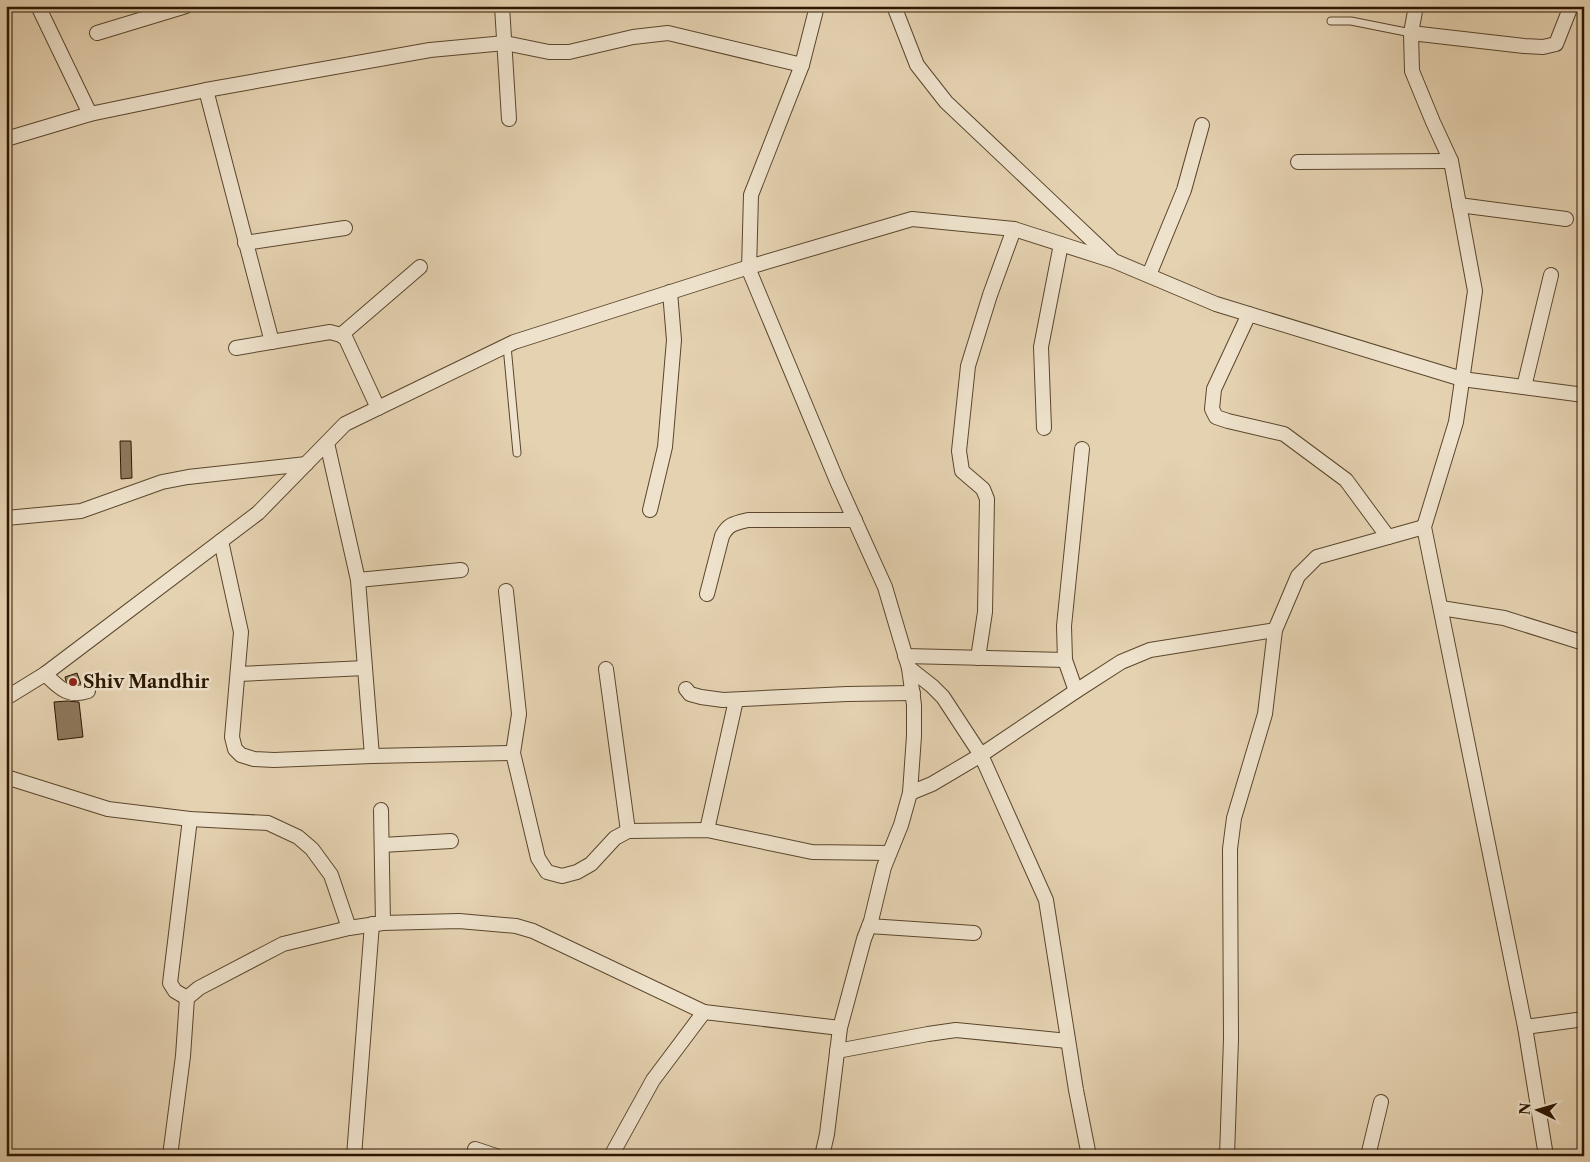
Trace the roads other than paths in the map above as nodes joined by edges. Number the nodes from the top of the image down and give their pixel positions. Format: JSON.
{"nodes":[{"id":1,"x":38,"y":6,"type":"edge"},
{"id":2,"x":186,"y":6,"type":"edge"},
{"id":3,"x":502,"y":6,"type":"edge"},
{"id":4,"x":817,"y":6,"type":"edge"},
{"id":5,"x":894,"y":6,"type":"edge"},
{"id":6,"x":1416,"y":6,"type":"edge"},
{"id":7,"x":1571,"y":6,"type":"edge"},
{"id":8,"x":1331,"y":21,"type":"dead end"},
{"id":9,"x":97,"y":33,"type":"dead end"},
{"id":10,"x":1411,"y":33,"type":"junction"},
{"id":11,"x":505,"y":43,"type":"junction"},
{"id":12,"x":802,"y":65,"type":"junction"},
{"id":13,"x":206,"y":90,"type":"junction"},
{"id":14,"x":90,"y":114,"type":"junction"},
{"id":15,"x":509,"y":119,"type":"dead end"},
{"id":16,"x":1202,"y":125,"type":"dead end"},
{"id":17,"x":6,"y":139,"type":"edge"},
{"id":18,"x":1451,"y":161,"type":"junction"},
{"id":19,"x":1298,"y":162,"type":"dead end"},
{"id":20,"x":1459,"y":206,"type":"junction"},
{"id":21,"x":1566,"y":219,"type":"dead end"},
{"id":22,"x":345,"y":228,"type":"dead end"},
{"id":23,"x":1014,"y":229,"type":"junction"},
{"id":24,"x":245,"y":242,"type":"junction"},
{"id":25,"x":1061,"y":244,"type":"junction"},
{"id":26,"x":1114,"y":261,"type":"junction"},
{"id":27,"x":420,"y":267,"type":"dead end"},
{"id":28,"x":749,"y":267,"type":"junction"},
{"id":29,"x":1551,"y":274,"type":"dead end"},
{"id":30,"x":1149,"y":276,"type":"junction"},
{"id":31,"x":670,"y":292,"type":"junction"},
{"id":32,"x":1248,"y":314,"type":"junction"},
{"id":33,"x":341,"y":335,"type":"junction"},
{"id":34,"x":272,"y":342,"type":"junction"},
{"id":35,"x":507,"y":346,"type":"junction"},
{"id":36,"x":236,"y":348,"type":"dead end"},
{"id":37,"x":1462,"y":379,"type":"junction"},
{"id":38,"x":1524,"y":387,"type":"junction"},
{"id":39,"x":1584,"y":395,"type":"edge"},
{"id":40,"x":378,"y":408,"type":"junction"},
{"id":41,"x":1044,"y":428,"type":"dead end"},
{"id":42,"x":327,"y":443,"type":"junction"},
{"id":43,"x":1082,"y":450,"type":"dead end"},
{"id":44,"x":517,"y":453,"type":"dead end"},
{"id":45,"x":306,"y":464,"type":"junction"},
{"id":46,"x":650,"y":510,"type":"dead end"},
{"id":47,"x":6,"y":518,"type":"edge"},
{"id":48,"x":855,"y":520,"type":"junction"},
{"id":49,"x":1424,"y":527,"type":"junction"},
{"id":50,"x":1388,"y":538,"type":"junction"},
{"id":51,"x":222,"y":541,"type":"junction"},
{"id":52,"x":461,"y":570,"type":"dead end"},
{"id":53,"x":358,"y":580,"type":"junction"},
{"id":54,"x":506,"y":591,"type":"dead end"},
{"id":55,"x":707,"y":594,"type":"dead end"},
{"id":56,"x":1441,"y":608,"type":"junction"},
{"id":57,"x":1276,"y":630,"type":"junction"},
{"id":58,"x":1584,"y":643,"type":"edge"},
{"id":59,"x":978,"y":658,"type":"junction"},
{"id":60,"x":1065,"y":660,"type":"junction"},
{"id":61,"x":907,"y":662,"type":"junction"},
{"id":62,"x":365,"y":668,"type":"junction"},
{"id":63,"x":606,"y":669,"type":"dead end"},
{"id":64,"x":44,"y":674,"type":"junction"},
{"id":65,"x":238,"y":674,"type":"junction"},
{"id":66,"x":686,"y":690,"type":"dead end"},
{"id":67,"x":88,"y":691,"type":"dead end"},
{"id":68,"x":1076,"y":691,"type":"junction"},
{"id":69,"x":913,"y":693,"type":"junction"},
{"id":70,"x":6,"y":698,"type":"edge"},
{"id":71,"x":736,"y":700,"type":"junction"},
{"id":72,"x":513,"y":753,"type":"junction"},
{"id":73,"x":372,"y":756,"type":"junction"},
{"id":74,"x":981,"y":756,"type":"junction"},
{"id":75,"x":6,"y":778,"type":"edge"},
{"id":76,"x":910,"y":793,"type":"junction"},
{"id":77,"x":381,"y":810,"type":"dead end"},
{"id":78,"x":190,"y":819,"type":"junction"},
{"id":79,"x":707,"y":830,"type":"junction"},
{"id":80,"x":628,"y":831,"type":"junction"},
{"id":81,"x":451,"y":841,"type":"dead end"},
{"id":82,"x":382,"y":845,"type":"junction"},
{"id":83,"x":889,"y":853,"type":"junction"},
{"id":84,"x":378,"y":924,"type":"junction"},
{"id":85,"x":869,"y":926,"type":"junction"},
{"id":86,"x":349,"y":928,"type":"junction"},
{"id":87,"x":974,"y":933,"type":"dead end"},
{"id":88,"x":187,"y":998,"type":"junction"},
{"id":89,"x":704,"y":1012,"type":"junction"},
{"id":90,"x":1584,"y":1019,"type":"edge"},
{"id":91,"x":1525,"y":1027,"type":"junction"},
{"id":92,"x":840,"y":1028,"type":"junction"},
{"id":93,"x":1068,"y":1041,"type":"junction"},
{"id":94,"x":838,"y":1051,"type":"junction"},
{"id":95,"x":1381,"y":1102,"type":"dead end"},
{"id":96,"x":475,"y":1149,"type":"dead end"},
{"id":97,"x":170,"y":1156,"type":"edge"},
{"id":98,"x":354,"y":1156,"type":"edge"},
{"id":99,"x":496,"y":1156,"type":"edge"},
{"id":100,"x":611,"y":1156,"type":"edge"},
{"id":101,"x":822,"y":1156,"type":"edge"},
{"id":102,"x":1089,"y":1156,"type":"edge"},
{"id":103,"x":1227,"y":1156,"type":"edge"},
{"id":104,"x":1368,"y":1156,"type":"edge"},
{"id":105,"x":1546,"y":1156,"type":"edge"}],
"edges":[{"from":1,"to":14,"type":"street"},
{"from":2,"to":9,"type":"street"},
{"from":3,"to":11,"type":"street"},
{"from":4,"to":12,"type":"street"},
{"from":5,"to":26,"type":"street"},
{"from":6,"to":10,"type":"street"},
{"from":7,"to":10,"type":"street"},
{"from":8,"to":10,"type":"lane"},
{"from":10,"to":18,"type":"street"},
{"from":11,"to":12,"type":"street"},
{"from":11,"to":13,"type":"street"},
{"from":11,"to":15,"type":"street"},
{"from":12,"to":28,"type":"street"},
{"from":13,"to":14,"type":"street"},
{"from":13,"to":24,"type":"street"},
{"from":14,"to":17,"type":"street"},
{"from":16,"to":30,"type":"street"},
{"from":18,"to":19,"type":"street"},
{"from":18,"to":20,"type":"street"},
{"from":20,"to":21,"type":"street"},
{"from":20,"to":37,"type":"street"},
{"from":22,"to":24,"type":"street"},
{"from":23,"to":25,"type":"street"},
{"from":23,"to":28,"type":"street"},
{"from":23,"to":59,"type":"street"},
{"from":24,"to":34,"type":"street"},
{"from":25,"to":26,"type":"street"},
{"from":25,"to":41,"type":"street"},
{"from":26,"to":30,"type":"street"},
{"from":27,"to":33,"type":"street"},
{"from":28,"to":31,"type":"street"},
{"from":28,"to":48,"type":"street"},
{"from":29,"to":38,"type":"street"},
{"from":30,"to":32,"type":"street"},
{"from":31,"to":35,"type":"street"},
{"from":31,"to":46,"type":"street"},
{"from":32,"to":37,"type":"street"},
{"from":32,"to":50,"type":"street"},
{"from":33,"to":34,"type":"street"},
{"from":33,"to":40,"type":"street"},
{"from":34,"to":36,"type":"street"},
{"from":35,"to":40,"type":"street"},
{"from":35,"to":44,"type":"lane"},
{"from":37,"to":38,"type":"street"},
{"from":37,"to":49,"type":"street"},
{"from":38,"to":39,"type":"street"},
{"from":40,"to":42,"type":"street"},
{"from":42,"to":45,"type":"street"},
{"from":42,"to":53,"type":"street"},
{"from":43,"to":60,"type":"street"},
{"from":45,"to":47,"type":"street"},
{"from":45,"to":51,"type":"street"},
{"from":48,"to":55,"type":"street"},
{"from":48,"to":61,"type":"street"},
{"from":49,"to":50,"type":"street"},
{"from":49,"to":56,"type":"street"},
{"from":50,"to":57,"type":"street"},
{"from":51,"to":64,"type":"street"},
{"from":51,"to":65,"type":"street"},
{"from":52,"to":53,"type":"street"},
{"from":53,"to":62,"type":"street"},
{"from":54,"to":72,"type":"street"},
{"from":56,"to":58,"type":"street"},
{"from":56,"to":91,"type":"street"},
{"from":57,"to":68,"type":"street"},
{"from":57,"to":103,"type":"street"},
{"from":59,"to":60,"type":"street"},
{"from":59,"to":61,"type":"street"},
{"from":60,"to":68,"type":"street"},
{"from":61,"to":69,"type":"street"},
{"from":61,"to":74,"type":"street"},
{"from":62,"to":65,"type":"street"},
{"from":62,"to":73,"type":"street"},
{"from":63,"to":80,"type":"street"},
{"from":64,"to":67,"type":"street"},
{"from":64,"to":70,"type":"street"},
{"from":65,"to":73,"type":"street"},
{"from":66,"to":71,"type":"street"},
{"from":68,"to":74,"type":"street"},
{"from":69,"to":71,"type":"street"},
{"from":69,"to":76,"type":"street"},
{"from":71,"to":79,"type":"street"},
{"from":72,"to":73,"type":"street"},
{"from":72,"to":80,"type":"street"},
{"from":74,"to":76,"type":"street"},
{"from":74,"to":93,"type":"street"},
{"from":75,"to":78,"type":"street"},
{"from":76,"to":83,"type":"street"},
{"from":77,"to":82,"type":"street"},
{"from":78,"to":86,"type":"street"},
{"from":78,"to":88,"type":"street"},
{"from":79,"to":80,"type":"street"},
{"from":79,"to":83,"type":"street"},
{"from":81,"to":82,"type":"street"},
{"from":82,"to":84,"type":"street"},
{"from":83,"to":85,"type":"street"},
{"from":84,"to":86,"type":"street"},
{"from":84,"to":89,"type":"street"},
{"from":84,"to":98,"type":"street"},
{"from":85,"to":87,"type":"street"},
{"from":85,"to":92,"type":"street"},
{"from":86,"to":88,"type":"street"},
{"from":88,"to":97,"type":"street"},
{"from":89,"to":92,"type":"street"},
{"from":89,"to":100,"type":"street"},
{"from":90,"to":91,"type":"street"},
{"from":91,"to":105,"type":"street"},
{"from":92,"to":94,"type":"street"},
{"from":93,"to":94,"type":"street"},
{"from":93,"to":102,"type":"street"},
{"from":94,"to":101,"type":"street"},
{"from":95,"to":104,"type":"street"},
{"from":96,"to":99,"type":"street"}]}
